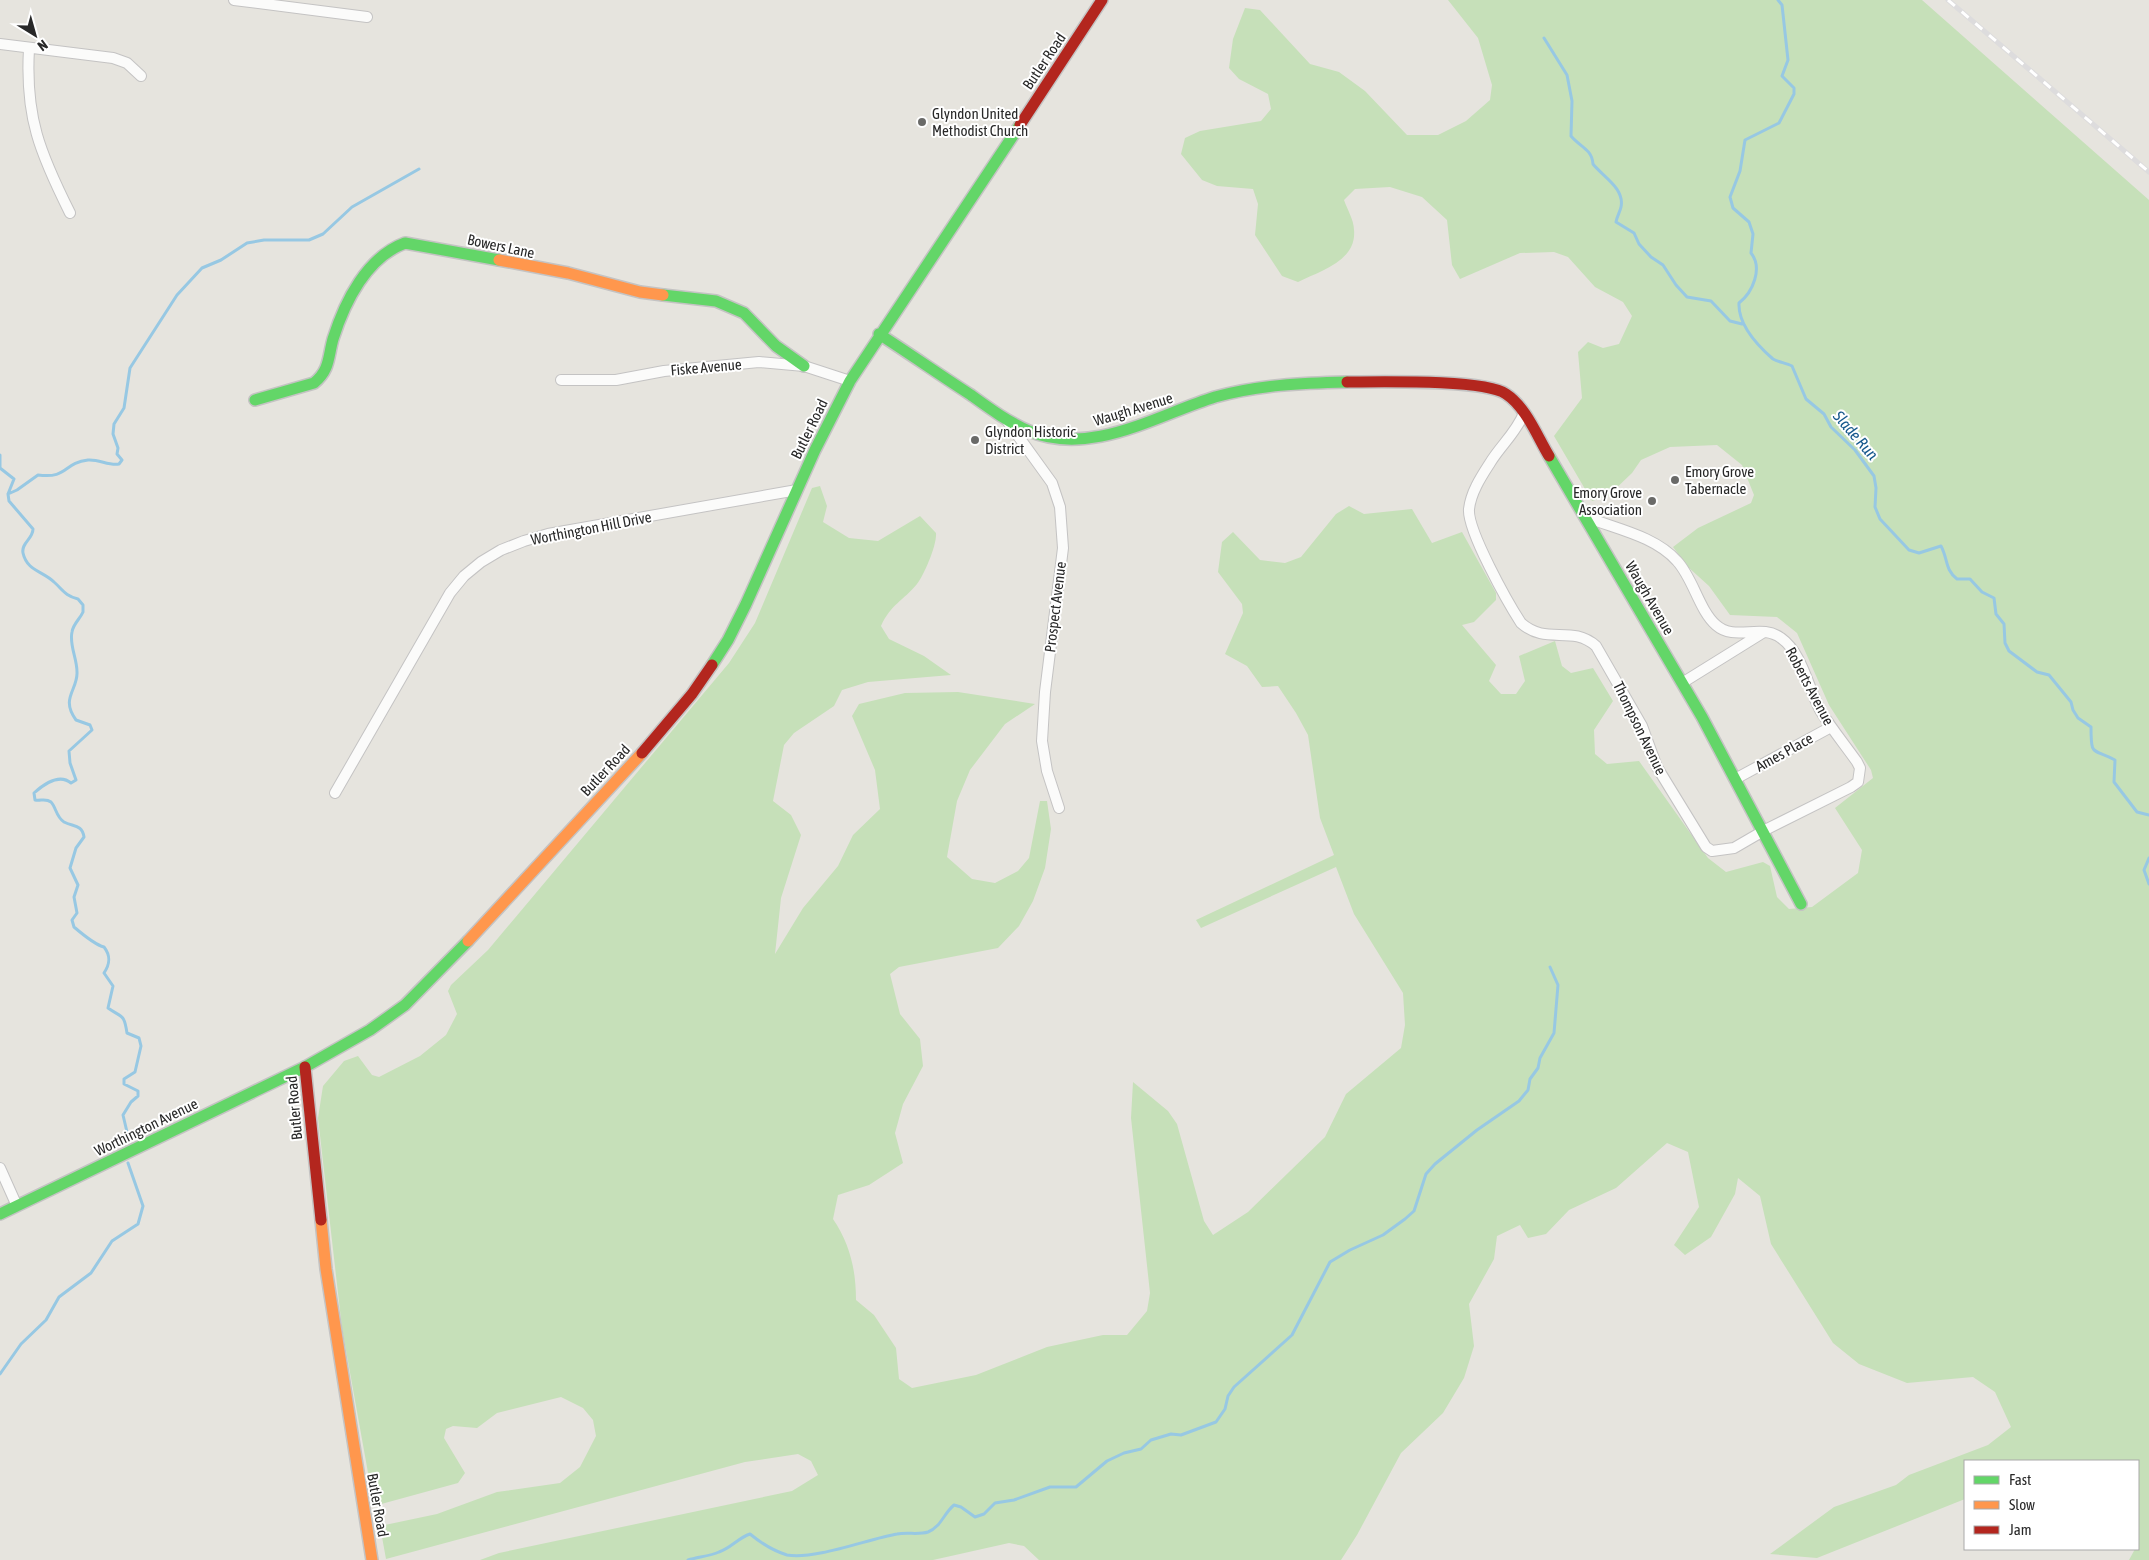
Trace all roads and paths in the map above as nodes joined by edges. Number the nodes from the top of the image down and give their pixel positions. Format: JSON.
{"nodes":[{"id":1,"x":234,"y":0,"type":"edge"},
{"id":2,"x":1102,"y":0,"type":"edge"},
{"id":3,"x":367,"y":17,"type":"dead end"},
{"id":4,"x":0,"y":44,"type":"edge"},
{"id":5,"x":29,"y":48,"type":"junction"},
{"id":6,"x":141,"y":76,"type":"dead end"},
{"id":7,"x":70,"y":213,"type":"dead end"},
{"id":8,"x":879,"y":334,"type":"junction"},
{"id":9,"x":804,"y":366,"type":"junction"},
{"id":10,"x":562,"y":380,"type":"dead end"},
{"id":11,"x":850,"y":381,"type":"junction"},
{"id":12,"x":254,"y":400,"type":"dead end"},
{"id":13,"x":1524,"y":413,"type":"junction"},
{"id":14,"x":1006,"y":419,"type":"junction"},
{"id":15,"x":797,"y":490,"type":"junction"},
{"id":16,"x":1586,"y":516,"type":"junction"},
{"id":17,"x":1766,"y":631,"type":"junction"},
{"id":18,"x":1682,"y":683,"type":"junction"},
{"id":19,"x":1831,"y":727,"type":"junction"},
{"id":20,"x":1737,"y":778,"type":"junction"},
{"id":21,"x":335,"y":793,"type":"dead end"},
{"id":22,"x":1059,"y":808,"type":"dead end"},
{"id":23,"x":1765,"y":830,"type":"junction"},
{"id":24,"x":1712,"y":851,"type":"joint"},
{"id":25,"x":1801,"y":904,"type":"dead end"},
{"id":26,"x":305,"y":1067,"type":"junction"},
{"id":27,"x":0,"y":1168,"type":"edge"},
{"id":28,"x":17,"y":1206,"type":"junction"},
{"id":29,"x":0,"y":1214,"type":"edge"},
{"id":30,"x":372,"y":1560,"type":"edge"}],
"edges":[{"from":1,"to":3,"type":"street"},
{"from":2,"to":8,"type":"main road","name":"Butler Road"},
{"from":4,"to":5,"type":"street"},
{"from":5,"to":6,"type":"street"},
{"from":5,"to":7,"type":"street"},
{"from":8,"to":11,"type":"main road","name":"Butler Road"},
{"from":8,"to":14,"type":"main road","name":"Waugh Avenue"},
{"from":9,"to":10,"type":"street","name":"Fiske Avenue"},
{"from":9,"to":11,"type":"street","name":"Fiske Avenue"},
{"from":9,"to":12,"type":"main road","name":"Bowers Lane"},
{"from":11,"to":15,"type":"main road","name":"Butler Road"},
{"from":13,"to":14,"type":"main road","name":"Waugh Avenue"},
{"from":13,"to":16,"type":"main road","name":"Waugh Avenue"},
{"from":13,"to":24,"type":"street","name":"Thompson Avenue"},
{"from":14,"to":22,"type":"street","name":"Prospect Avenue"},
{"from":15,"to":21,"type":"street","name":"Worthington Hill Drive"},
{"from":15,"to":26,"type":"main road","name":"Butler Road"},
{"from":16,"to":17,"type":"street"},
{"from":16,"to":18,"type":"main road","name":"Waugh Avenue"},
{"from":17,"to":18,"type":"street"},
{"from":17,"to":19,"type":"street","name":"Roberts Avenue"},
{"from":18,"to":20,"type":"main road","name":"Waugh Avenue"},
{"from":19,"to":20,"type":"street","name":"Ames Place"},
{"from":19,"to":23,"type":"street","name":"Roberts Avenue"},
{"from":20,"to":23,"type":"main road","name":"Waugh Avenue"},
{"from":23,"to":24,"type":"street","name":"Roberts Avenue"},
{"from":23,"to":25,"type":"main road","name":"Waugh Avenue"},
{"from":26,"to":28,"type":"main road","name":"Worthington Avenue"},
{"from":26,"to":30,"type":"main road","name":"Butler Road"},
{"from":27,"to":28,"type":"street"},
{"from":28,"to":29,"type":"main road","name":"Worthington Avenue"}]}
